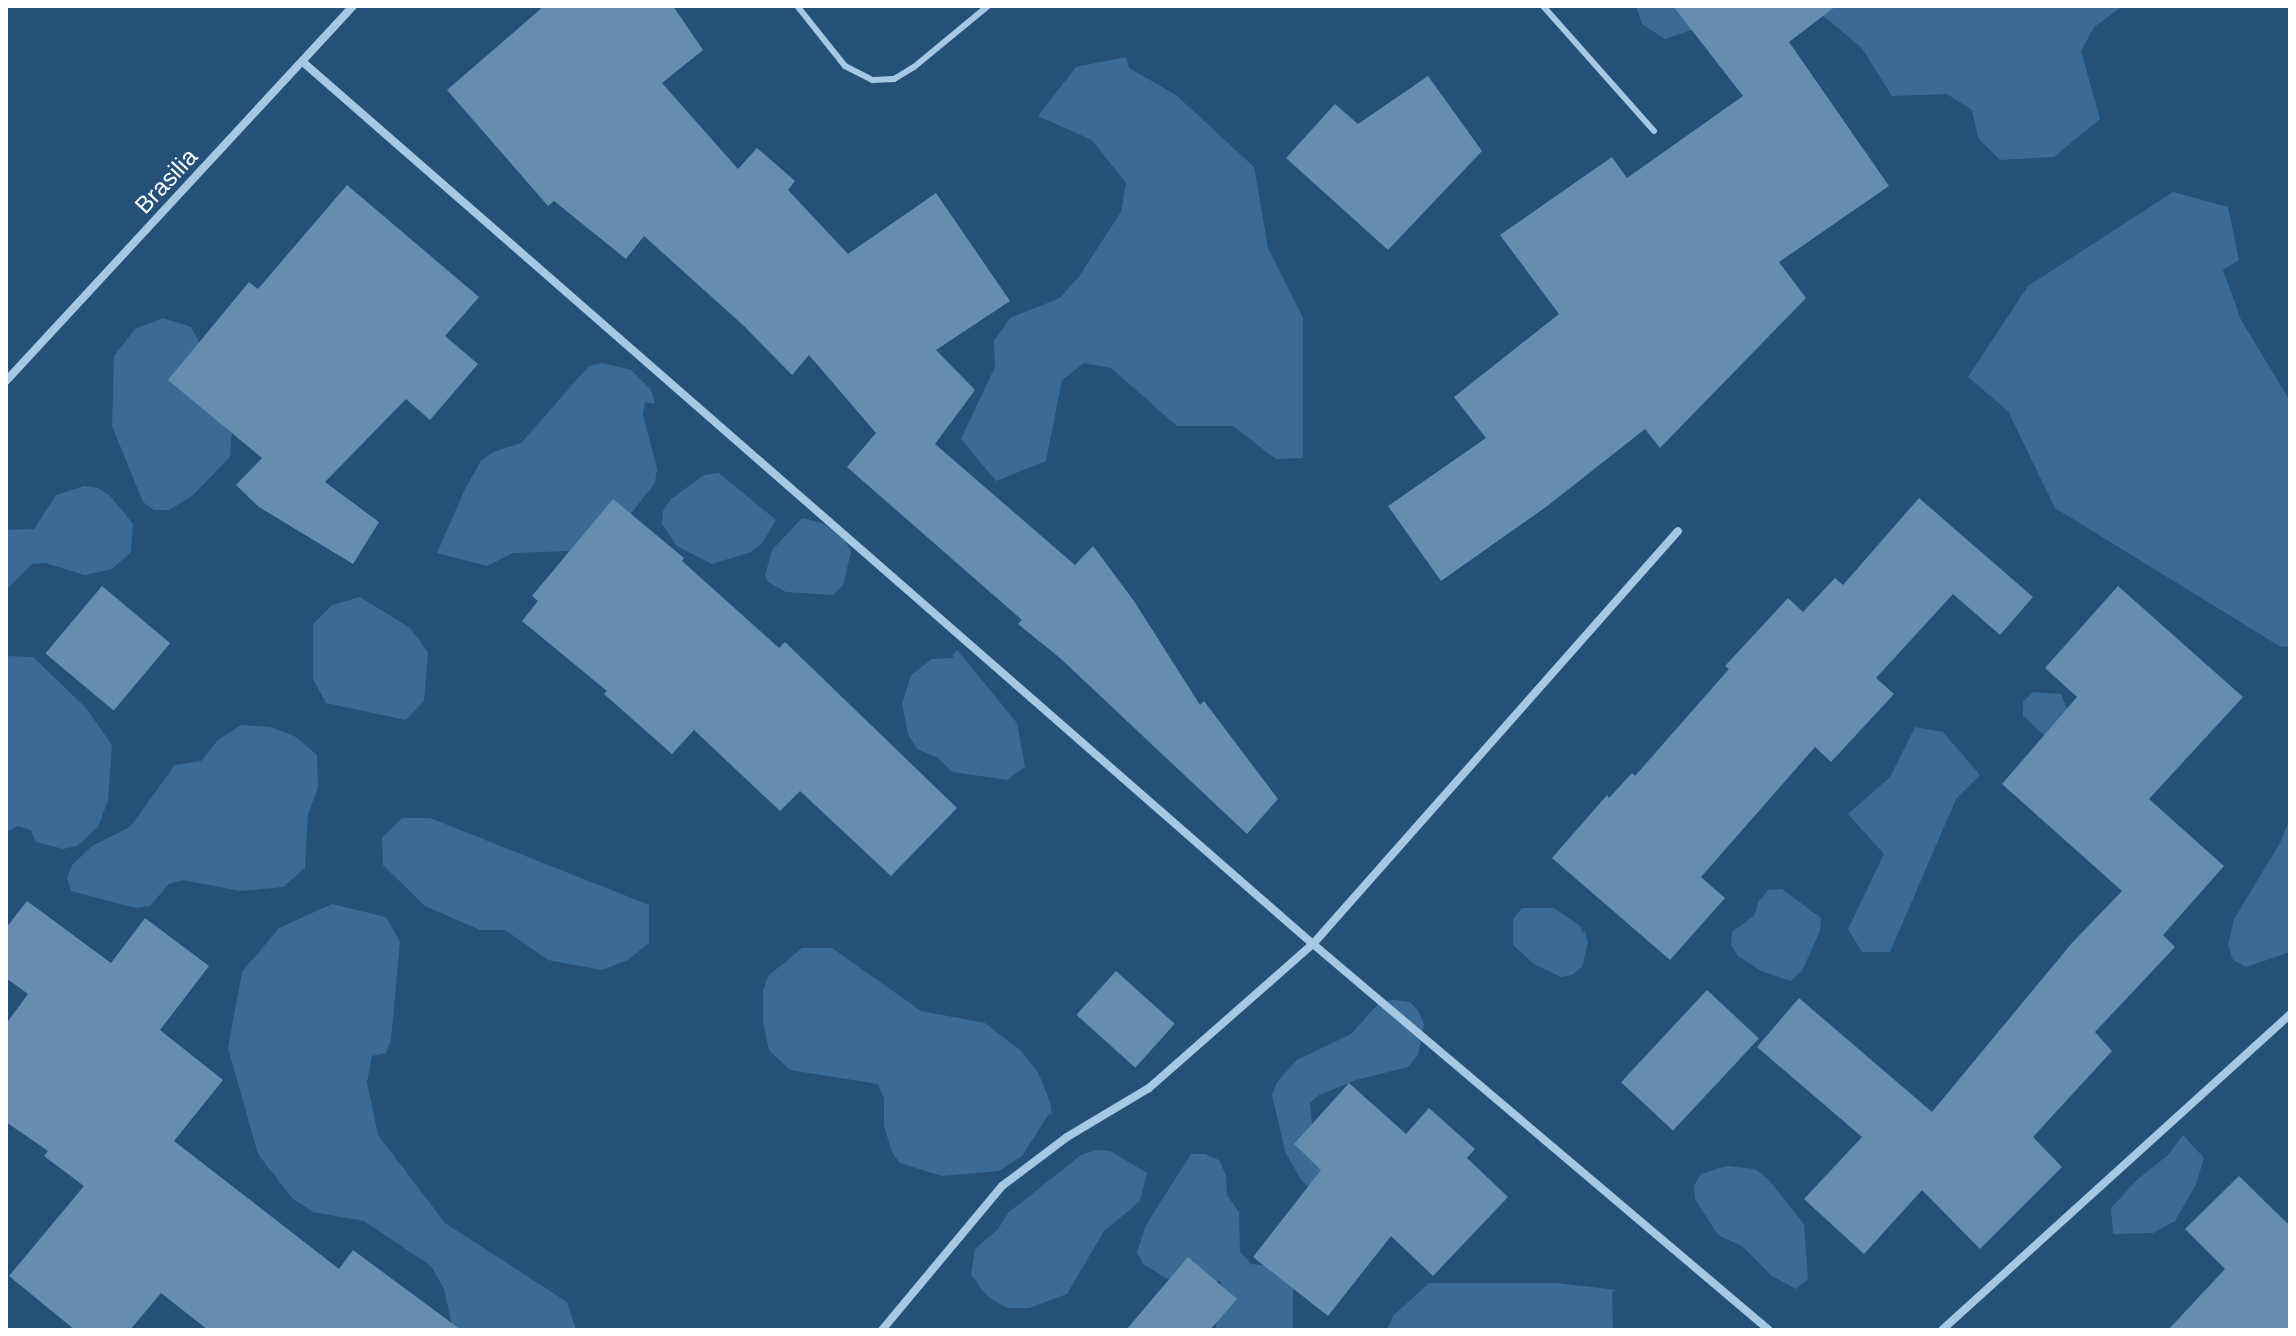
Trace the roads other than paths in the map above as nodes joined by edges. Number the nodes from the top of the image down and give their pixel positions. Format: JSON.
{"nodes":[{"id":1,"x":353,"y":6,"type":"edge"},
{"id":2,"x":988,"y":6,"type":"edge"},
{"id":3,"x":1543,"y":6,"type":"edge"},
{"id":4,"x":798,"y":7,"type":"edge"},
{"id":5,"x":304,"y":63,"type":"junction"},
{"id":6,"x":1654,"y":131,"type":"dead end"},
{"id":7,"x":6,"y":381,"type":"edge"},
{"id":8,"x":1678,"y":531,"type":"dead end"},
{"id":9,"x":1313,"y":944,"type":"junction"},
{"id":10,"x":2290,"y":1014,"type":"edge"},
{"id":11,"x":882,"y":1330,"type":"edge"},
{"id":12,"x":1769,"y":1330,"type":"edge"},
{"id":13,"x":1942,"y":1330,"type":"edge"}],
"edges":[{"from":1,"to":5,"type":"street","name":"Brasilia"},
{"from":2,"to":4,"type":"lane"},
{"from":3,"to":6,"type":"lane"},
{"from":5,"to":7,"type":"street","name":"Brasilia"},
{"from":5,"to":9,"type":"street"},
{"from":8,"to":9,"type":"street"},
{"from":9,"to":11,"type":"street"},
{"from":9,"to":12,"type":"street"},
{"from":10,"to":13,"type":"street"}]}
